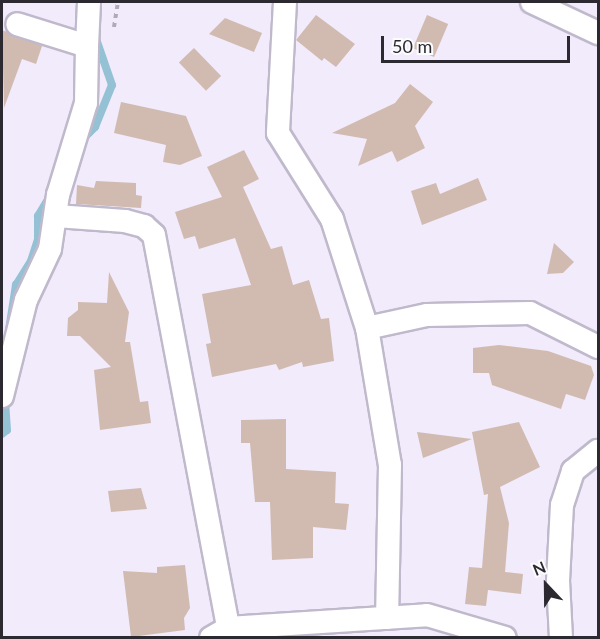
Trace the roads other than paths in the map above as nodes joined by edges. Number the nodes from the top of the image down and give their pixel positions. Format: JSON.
{"nodes":[{"id":1,"x":89,"y":2,"type":"edge"},
{"id":2,"x":285,"y":2,"type":"edge"},
{"id":3,"x":532,"y":2,"type":"edge"},
{"id":4,"x":17,"y":24,"type":"dead end"},
{"id":5,"x":598,"y":33,"type":"edge"},
{"id":6,"x":87,"y":46,"type":"junction"},
{"id":7,"x":56,"y":216,"type":"junction"},
{"id":8,"x":367,"y":328,"type":"junction"},
{"id":9,"x":598,"y":347,"type":"edge"},
{"id":10,"x":2,"y":396,"type":"edge"},
{"id":11,"x":598,"y":451,"type":"edge"},
{"id":12,"x":387,"y":618,"type":"junction"},
{"id":13,"x":220,"y":633,"type":"edge"},
{"id":14,"x":505,"y":638,"type":"edge"},
{"id":15,"x":561,"y":638,"type":"edge"}],
"edges":[{"from":1,"to":6,"type":"street"},
{"from":2,"to":8,"type":"street"},
{"from":3,"to":5,"type":"street"},
{"from":4,"to":6,"type":"street"},
{"from":6,"to":7,"type":"street"},
{"from":7,"to":10,"type":"street"},
{"from":7,"to":13,"type":"street"},
{"from":8,"to":9,"type":"street"},
{"from":8,"to":12,"type":"street"},
{"from":11,"to":15,"type":"street"},
{"from":12,"to":13,"type":"street"},
{"from":12,"to":14,"type":"street"}]}
